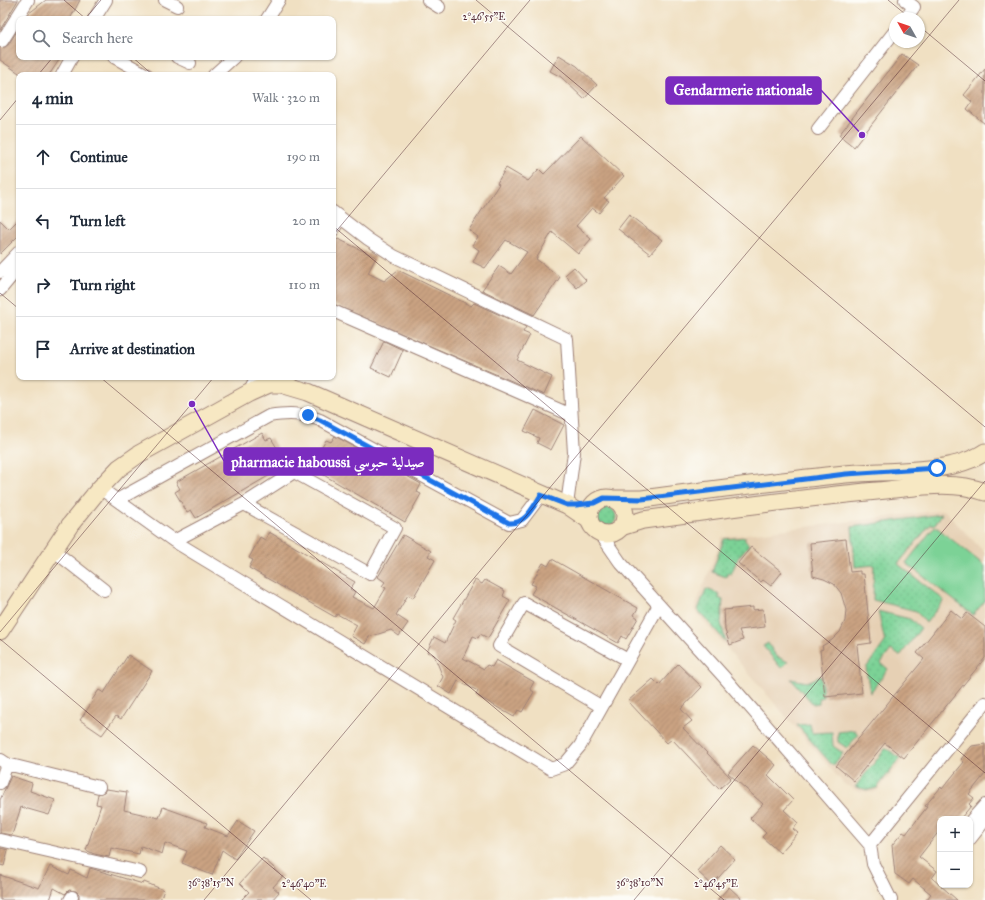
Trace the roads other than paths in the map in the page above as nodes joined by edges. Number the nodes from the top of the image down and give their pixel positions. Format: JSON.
{"nodes":[{"id":1,"x":28,"y":0,"type":"edge"},
{"id":2,"x":106,"y":0,"type":"edge"},
{"id":3,"x":165,"y":0,"type":"edge"},
{"id":4,"x":279,"y":0,"type":"edge"},
{"id":5,"x":428,"y":0,"type":"edge"},
{"id":6,"x":906,"y":0,"type":"edge"},
{"id":7,"x":177,"y":6,"type":"dead end"},
{"id":8,"x":439,"y":7,"type":"dead end"},
{"id":9,"x":910,"y":12,"type":"edge"},
{"id":10,"x":18,"y":16,"type":"edge"},
{"id":11,"x":99,"y":16,"type":"edge"},
{"id":12,"x":269,"y":16,"type":"edge"},
{"id":13,"x":16,"y":19,"type":"edge"},
{"id":14,"x":889,"y":39,"type":"edge"},
{"id":15,"x":0,"y":41,"type":"edge"},
{"id":16,"x":70,"y":60,"type":"edge"},
{"id":17,"x":120,"y":60,"type":"edge"},
{"id":18,"x":183,"y":60,"type":"edge"},
{"id":19,"x":231,"y":60,"type":"edge"},
{"id":20,"x":190,"y":64,"type":"dead end"},
{"id":21,"x":64,"y":72,"type":"edge"},
{"id":22,"x":142,"y":72,"type":"edge"},
{"id":23,"x":217,"y":72,"type":"edge"},
{"id":24,"x":818,"y":128,"type":"dead end"},
{"id":25,"x":336,"y":215,"type":"edge"},
{"id":26,"x":16,"y":255,"type":"edge"},
{"id":27,"x":16,"y":271,"type":"edge"},
{"id":28,"x":0,"y":272,"type":"edge"},
{"id":29,"x":0,"y":290,"type":"edge"},
{"id":30,"x":336,"y":312,"type":"edge"},
{"id":31,"x":263,"y":380,"type":"edge"},
{"id":32,"x":267,"y":380,"type":"edge"},
{"id":33,"x":571,"y":414,"type":"junction"},
{"id":34,"x":985,"y":452,"type":"edge"},
{"id":35,"x":100,"y":488,"type":"junction"},
{"id":36,"x":985,"y":492,"type":"edge"},
{"id":37,"x":541,"y":495,"type":"junction"},
{"id":38,"x":615,"y":499,"type":"junction"},
{"id":39,"x":117,"y":500,"type":"junction"},
{"id":40,"x":594,"y":503,"type":"junction"},
{"id":41,"x":244,"y":504,"type":"junction"},
{"id":42,"x":567,"y":505,"type":"junction"},
{"id":43,"x":589,"y":520,"type":"junction"},
{"id":44,"x":621,"y":527,"type":"junction"},
{"id":45,"x":600,"y":533,"type":"junction"},
{"id":46,"x":174,"y":542,"type":"junction"},
{"id":47,"x":53,"y":550,"type":"junction"},
{"id":48,"x":104,"y":590,"type":"dead end"},
{"id":49,"x":659,"y":605,"type":"junction"},
{"id":50,"x":0,"y":631,"type":"edge"},
{"id":51,"x":628,"y":660,"type":"junction"},
{"id":52,"x":985,"y":703,"type":"edge"},
{"id":53,"x":602,"y":707,"type":"junction"},
{"id":54,"x":4,"y":762,"type":"edge"},
{"id":55,"x":0,"y":783,"type":"edge"},
{"id":56,"x":99,"y":788,"type":"dead end"},
{"id":57,"x":984,"y":807,"type":"edge"},
{"id":58,"x":973,"y":819,"type":"edge"},
{"id":59,"x":985,"y":820,"type":"edge"},
{"id":60,"x":973,"y":835,"type":"edge"},
{"id":61,"x":0,"y":840,"type":"edge"},
{"id":62,"x":870,"y":844,"type":"junction"},
{"id":63,"x":140,"y":872,"type":"dead end"},
{"id":64,"x":891,"y":900,"type":"edge"}],
"edges":[{"from":1,"to":10,"type":"street"},
{"from":2,"to":11,"type":"street"},
{"from":3,"to":7,"type":"street"},
{"from":4,"to":12,"type":"street"},
{"from":5,"to":8,"type":"street"},
{"from":6,"to":9,"type":"street"},
{"from":13,"to":15,"type":"street"},
{"from":14,"to":24,"type":"street"},
{"from":16,"to":21,"type":"street"},
{"from":17,"to":22,"type":"street"},
{"from":18,"to":20,"type":"street"},
{"from":19,"to":23,"type":"street"},
{"from":25,"to":33,"type":"street"},
{"from":26,"to":28,"type":"street"},
{"from":27,"to":29,"type":"street"},
{"from":30,"to":33,"type":"street"},
{"from":31,"to":35,"type":"main road"},
{"from":32,"to":37,"type":"main road"},
{"from":33,"to":42,"type":"street"},
{"from":34,"to":38,"type":"main road"},
{"from":35,"to":39,"type":"street"},
{"from":35,"to":47,"type":"main road"},
{"from":36,"to":44,"type":"main road"},
{"from":37,"to":39,"type":"street"},
{"from":37,"to":42,"type":"main road"},
{"from":38,"to":40,"type":"main road"},
{"from":38,"to":44,"type":"main road"},
{"from":39,"to":46,"type":"street"},
{"from":40,"to":42,"type":"main road"},
{"from":40,"to":43,"type":"main road"},
{"from":41,"to":41,"type":"street"},
{"from":41,"to":46,"type":"street"},
{"from":42,"to":43,"type":"main road"},
{"from":43,"to":45,"type":"main road"},
{"from":44,"to":45,"type":"main road"},
{"from":45,"to":49,"type":"street"},
{"from":46,"to":53,"type":"street"},
{"from":47,"to":48,"type":"street"},
{"from":47,"to":50,"type":"main road"},
{"from":49,"to":51,"type":"street"},
{"from":49,"to":62,"type":"street"},
{"from":51,"to":53,"type":"street"},
{"from":51,"to":53,"type":"street"},
{"from":52,"to":62,"type":"street"},
{"from":54,"to":55,"type":"street"},
{"from":54,"to":56,"type":"street"},
{"from":57,"to":58,"type":"street"},
{"from":59,"to":60,"type":"street"},
{"from":61,"to":63,"type":"street"},
{"from":62,"to":64,"type":"street"}]}
